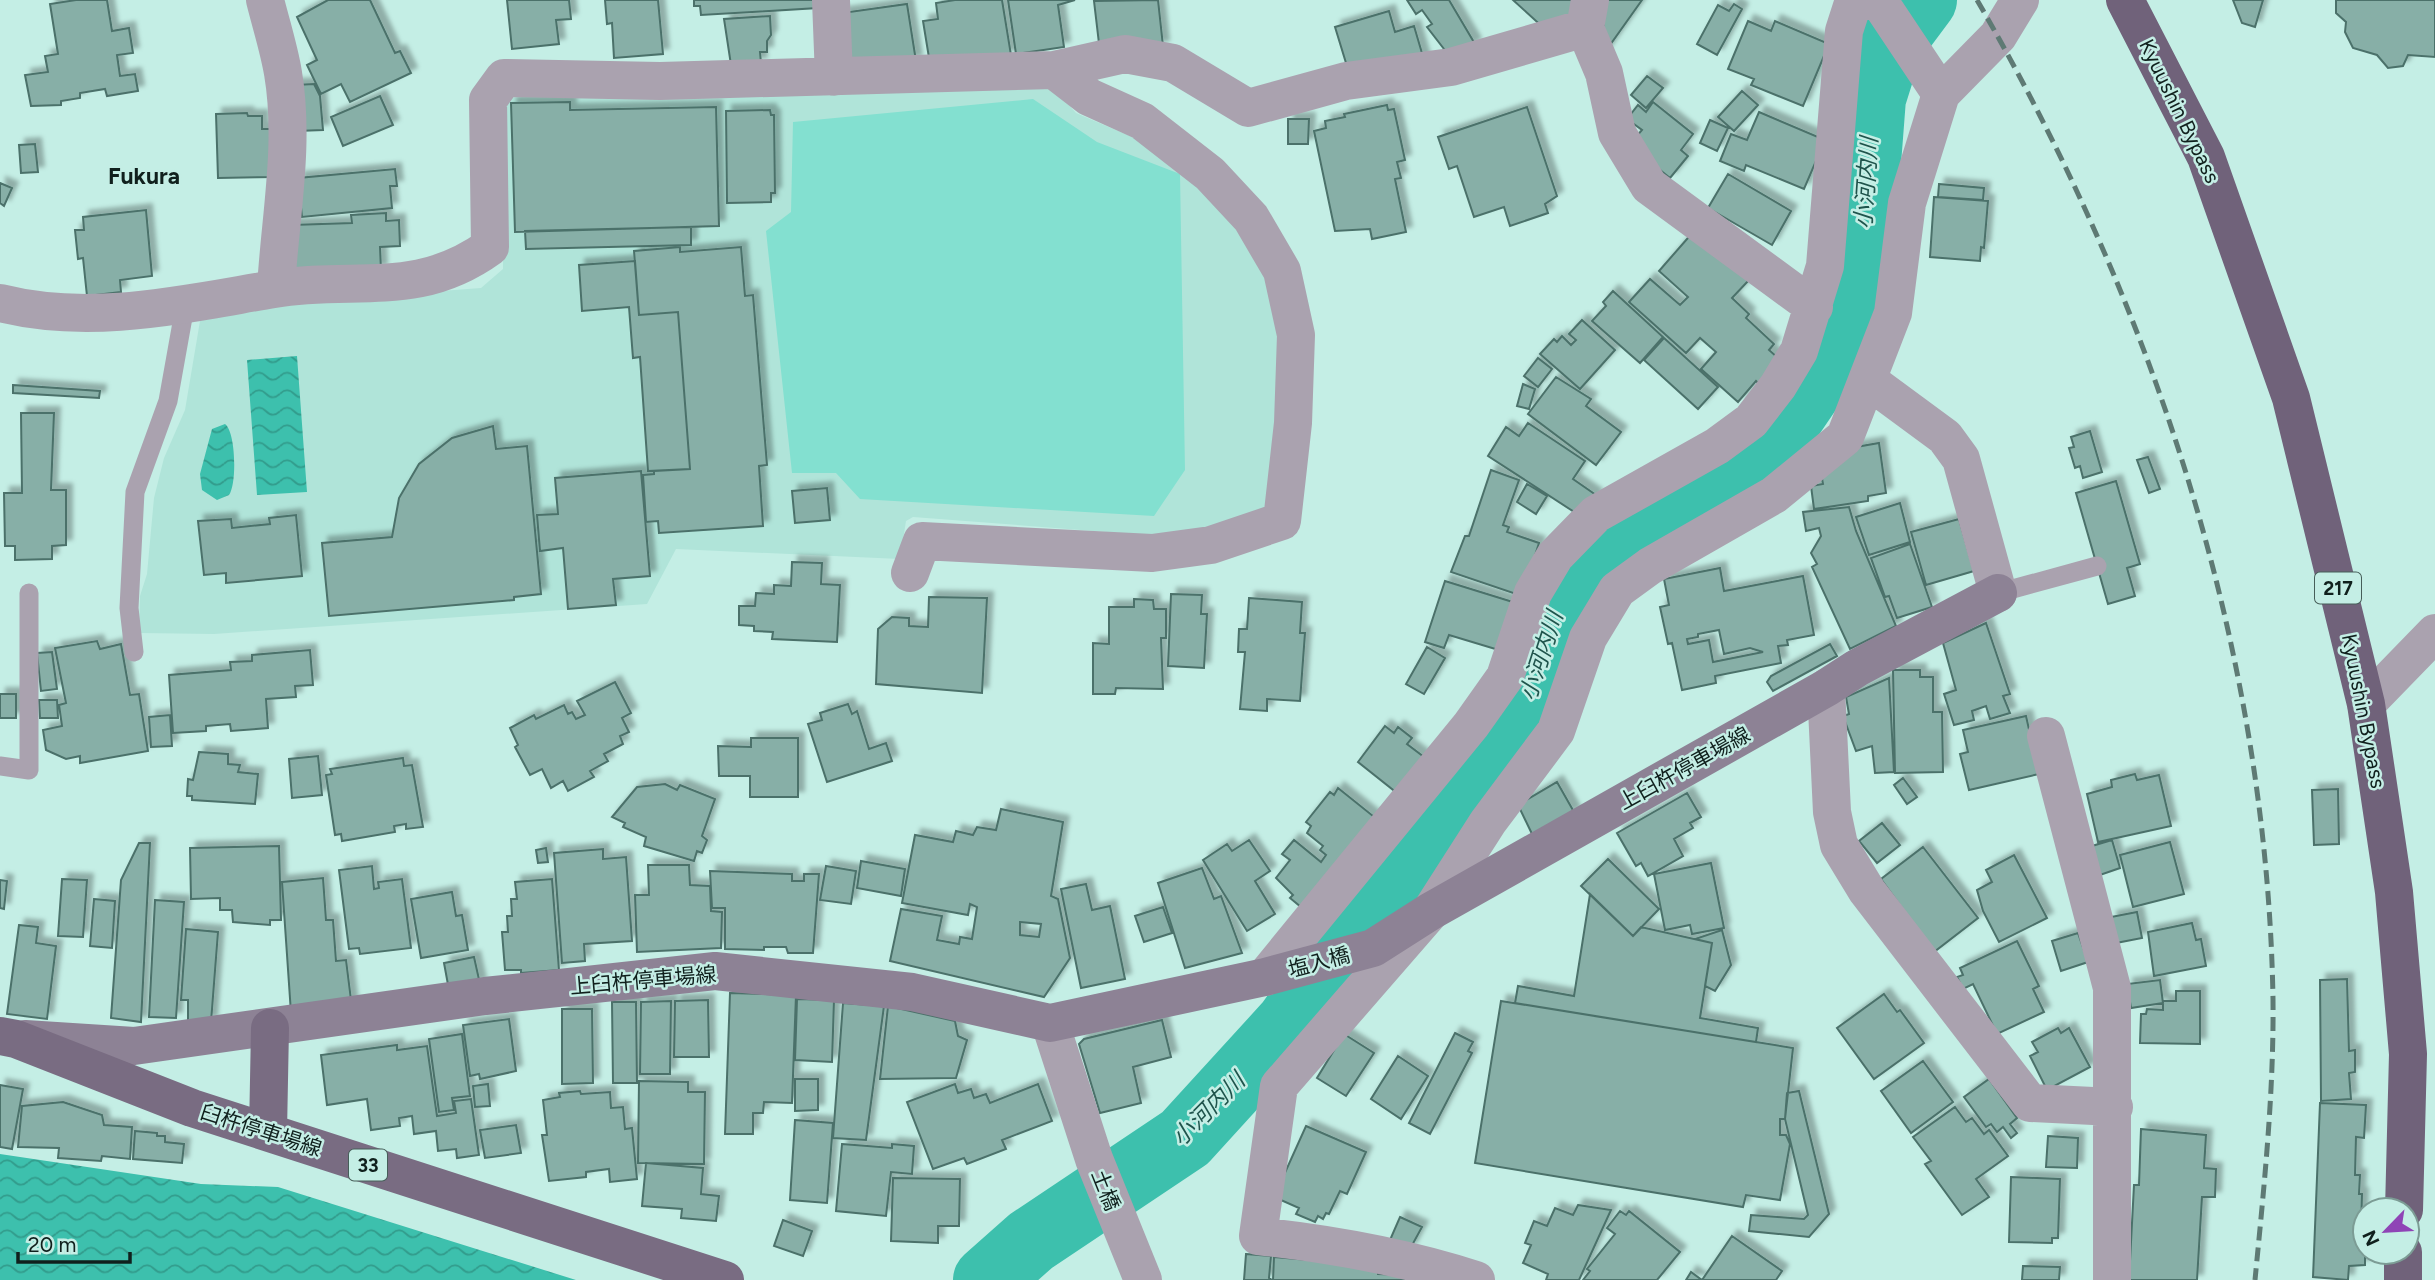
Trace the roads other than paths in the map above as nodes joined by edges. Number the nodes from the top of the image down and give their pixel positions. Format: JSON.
{"nodes":[{"id":1,"x":265,"y":0,"type":"edge"},
{"id":2,"x":831,"y":0,"type":"edge"},
{"id":3,"x":2020,"y":0,"type":"edge"},
{"id":4,"x":2125,"y":0,"type":"edge"},
{"id":5,"x":1869,"y":1,"type":"edge"},
{"id":6,"x":1588,"y":14,"type":"edge"},
{"id":7,"x":1054,"y":70,"type":"junction"},
{"id":8,"x":834,"y":77,"type":"junction"},
{"id":9,"x":1941,"y":94,"type":"junction"},
{"id":10,"x":276,"y":288,"type":"junction"},
{"id":11,"x":0,"y":303,"type":"edge"},
{"id":12,"x":184,"y":306,"type":"junction"},
{"id":13,"x":1814,"y":307,"type":"junction"},
{"id":14,"x":1869,"y":381,"type":"junction"},
{"id":15,"x":2097,"y":566,"type":"dead end"},
{"id":16,"x":910,"y":573,"type":"dead end"},
{"id":17,"x":29,"y":593,"type":"dead end"},
{"id":18,"x":1998,"y":593,"type":"junction"},
{"id":19,"x":2435,"y":633,"type":"edge"},
{"id":20,"x":134,"y":652,"type":"dead end"},
{"id":21,"x":1826,"y":688,"type":"junction"},
{"id":22,"x":2366,"y":704,"type":"junction"},
{"id":23,"x":2046,"y":736,"type":"dead end"},
{"id":24,"x":0,"y":766,"type":"edge"},
{"id":25,"x":1431,"y":911,"type":"junction"},
{"id":26,"x":1373,"y":948,"type":"joint"},
{"id":27,"x":1265,"y":977,"type":"junction"},
{"id":28,"x":1050,"y":1023,"type":"junction"},
{"id":29,"x":270,"y":1028,"type":"junction"},
{"id":30,"x":8,"y":1037,"type":"edge"},
{"id":31,"x":2114,"y":1107,"type":"junction"},
{"id":32,"x":268,"y":1132,"type":"junction"},
{"id":33,"x":2404,"y":1196,"type":"edge"},
{"id":34,"x":725,"y":1280,"type":"edge"},
{"id":35,"x":1143,"y":1280,"type":"edge"},
{"id":36,"x":1476,"y":1280,"type":"edge"},
{"id":37,"x":2112,"y":1280,"type":"edge"}],
"edges":[{"from":1,"to":10,"type":"street"},
{"from":2,"to":8,"type":"street"},
{"from":3,"to":9,"type":"street"},
{"from":4,"to":22,"type":"highway","name":"Kyuushin Bypass","number":"217"},
{"from":5,"to":9,"type":"street"},
{"from":5,"to":13,"type":"street"},
{"from":6,"to":7,"type":"street"},
{"from":6,"to":13,"type":"street"},
{"from":7,"to":8,"type":"street"},
{"from":7,"to":16,"type":"street"},
{"from":8,"to":10,"type":"street"},
{"from":9,"to":14,"type":"street"},
{"from":10,"to":12,"type":"street"},
{"from":11,"to":12,"type":"street"},
{"from":12,"to":20,"type":"lane"},
{"from":13,"to":27,"type":"street"},
{"from":14,"to":18,"type":"street"},
{"from":14,"to":25,"type":"street"},
{"from":15,"to":18,"type":"lane"},
{"from":17,"to":24,"type":"lane"},
{"from":18,"to":21,"type":"main road","name":"上臼杵停車場線"},
{"from":19,"to":22,"type":"street"},
{"from":21,"to":25,"type":"main road","name":"上臼杵停車場線"},
{"from":21,"to":31,"type":"street"},
{"from":22,"to":33,"type":"highway","name":"Kyuushin Bypass","number":"217"},
{"from":23,"to":31,"type":"street"},
{"from":25,"to":26,"type":"main road","name":"上臼杵停車場線"},
{"from":25,"to":36,"type":"street"},
{"from":26,"to":27,"type":"main road","name":"塩入橋"},
{"from":27,"to":28,"type":"main road","name":"上臼杵停車場線"},
{"from":28,"to":29,"type":"main road","name":"上臼杵停車場線"},
{"from":28,"to":35,"type":"street","name":"土橋"},
{"from":29,"to":30,"type":"main road","name":"上臼杵停車場線"},
{"from":29,"to":32,"type":"main road"},
{"from":30,"to":32,"type":"main road","name":"臼杵停車場線","number":"33"},
{"from":31,"to":37,"type":"street"},
{"from":32,"to":34,"type":"main road","name":"臼杵停車場線","number":"33"}]}
